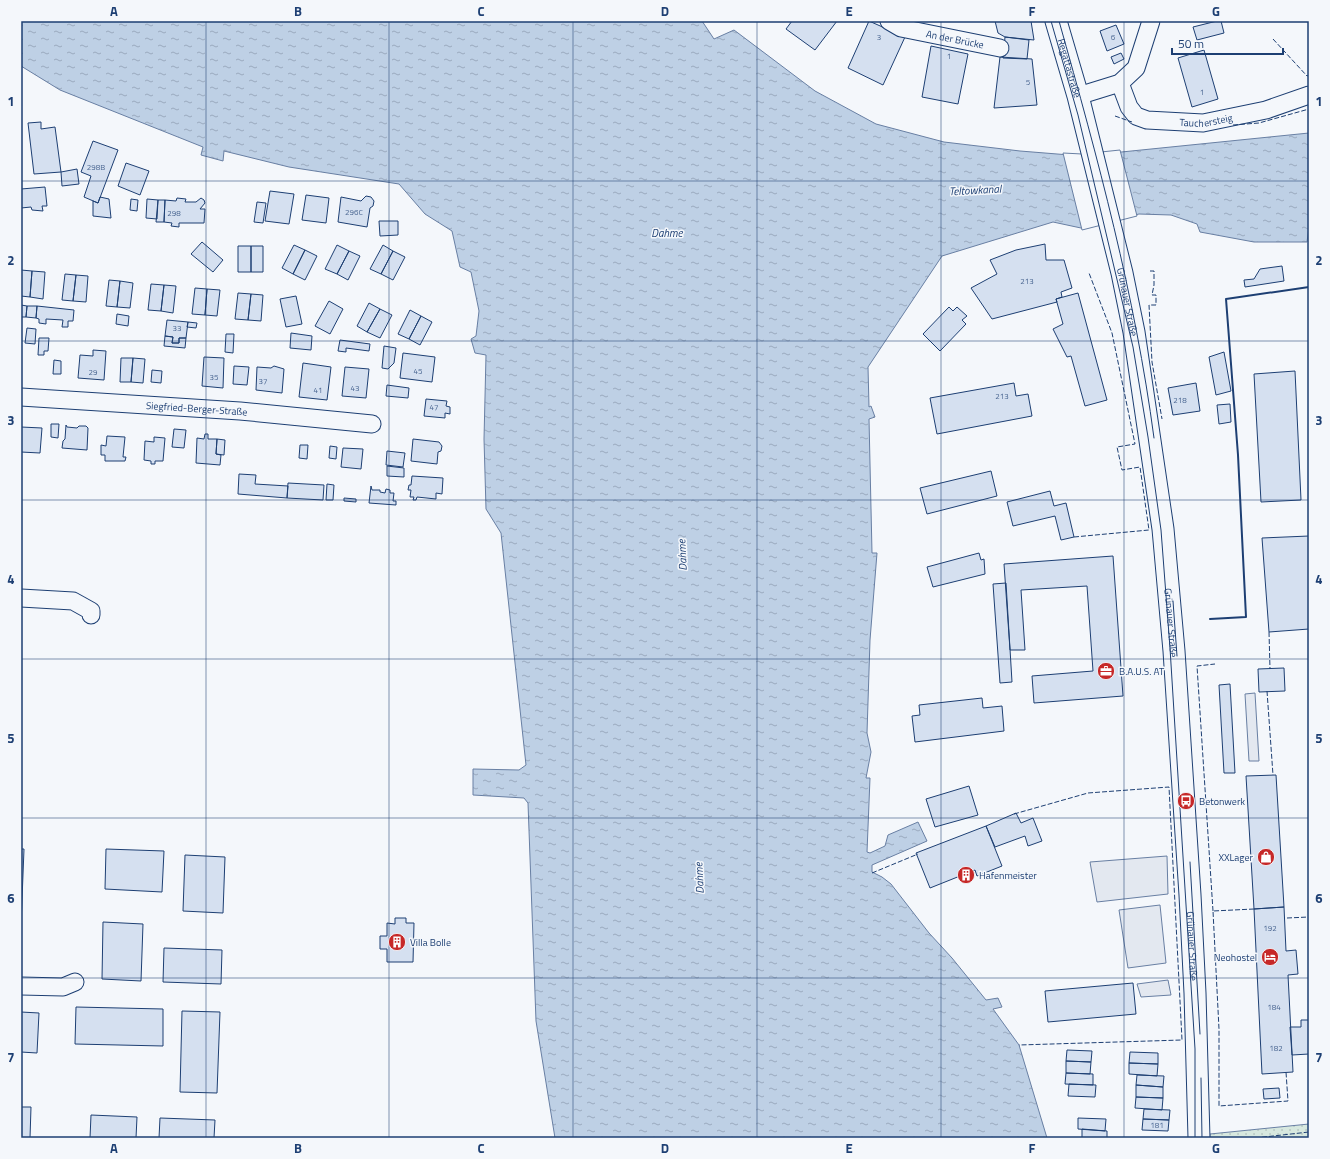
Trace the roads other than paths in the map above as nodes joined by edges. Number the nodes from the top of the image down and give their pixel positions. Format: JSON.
{"nodes":[{"id":1,"x":889,"y":21,"type":"edge"},
{"id":2,"x":1056,"y":21,"type":"edge"},
{"id":3,"x":1151,"y":21,"type":"edge"},
{"id":4,"x":1000,"y":48,"type":"dead end"},
{"id":5,"x":1120,"y":83,"type":"junction"},
{"id":6,"x":1309,"y":94,"type":"edge"},
{"id":7,"x":1080,"y":105,"type":"junction"},
{"id":8,"x":21,"y":397,"type":"edge"},
{"id":9,"x":372,"y":424,"type":"dead end"},
{"id":10,"x":21,"y":598,"type":"edge"},
{"id":11,"x":91,"y":615,"type":"dead end"},
{"id":12,"x":75,"y":982,"type":"dead end"},
{"id":13,"x":21,"y":986,"type":"edge"},
{"id":14,"x":1199,"y":1138,"type":"edge"}],
"edges":[{"from":1,"to":4,"type":"street","name":"An der Brücke"},
{"from":2,"to":7,"type":"main road","name":"Regattastraße"},
{"from":3,"to":5,"type":"street"},
{"from":5,"to":6,"type":"street","name":"Tauchersteig"},
{"from":5,"to":7,"type":"street"},
{"from":7,"to":14,"type":"main road","name":"Grünauer Straße"},
{"from":8,"to":9,"type":"street","name":"Siegfried-Berger-Straße"},
{"from":10,"to":11,"type":"street"},
{"from":12,"to":13,"type":"street"}]}
